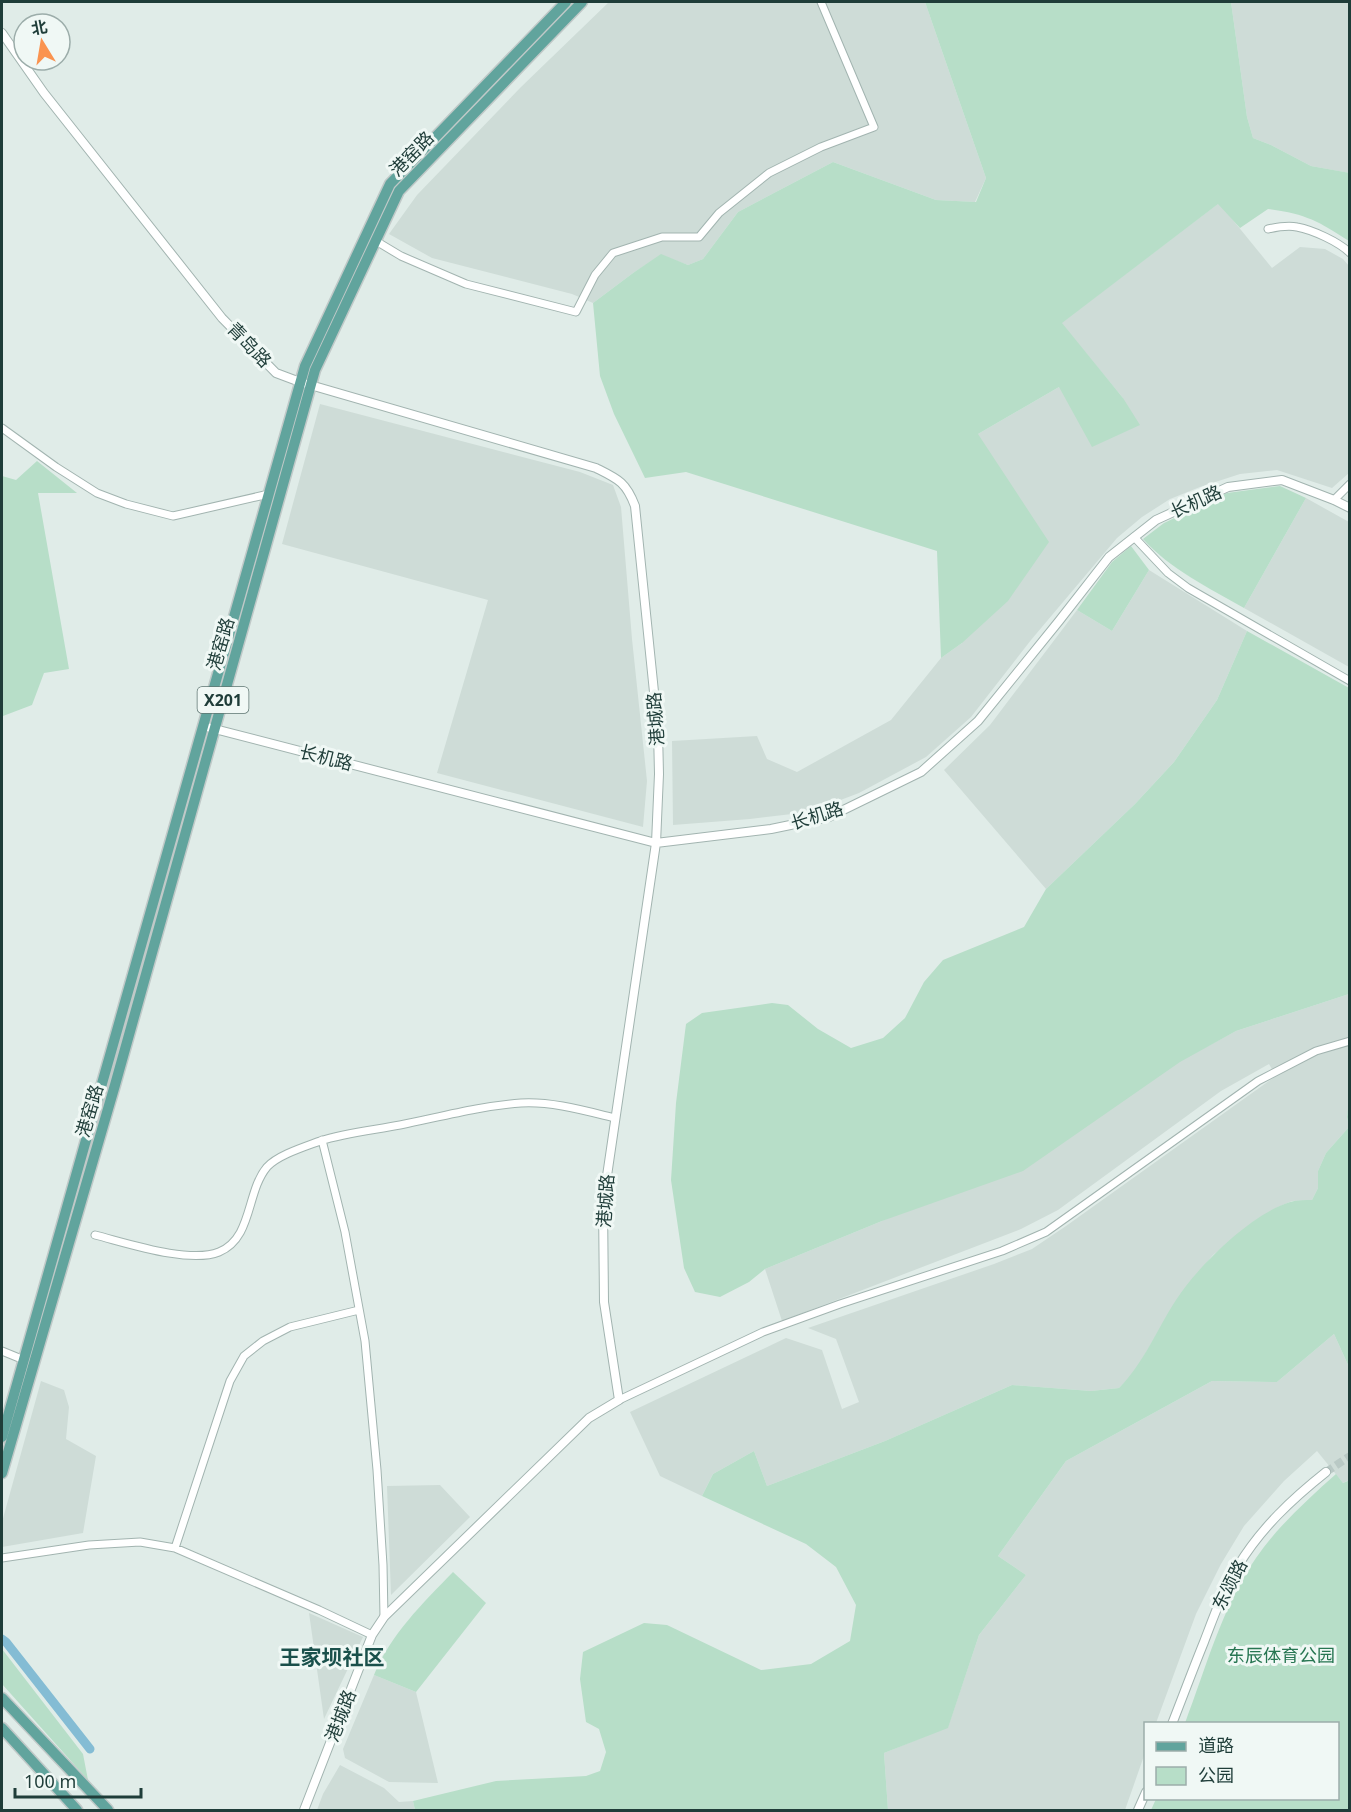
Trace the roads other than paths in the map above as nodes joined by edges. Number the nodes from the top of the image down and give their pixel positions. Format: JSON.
{"nodes":[{"id":1,"x":566,"y":2,"type":"edge"},
{"id":2,"x":582,"y":2,"type":"edge"},
{"id":3,"x":821,"y":2,"type":"edge"},
{"id":4,"x":2,"y":33,"type":"edge"},
{"id":5,"x":1268,"y":229,"type":"dead end"},
{"id":6,"x":376,"y":241,"type":"junction"},
{"id":7,"x":1350,"y":254,"type":"edge"},
{"id":8,"x":305,"y":384,"type":"junction"},
{"id":9,"x":2,"y":428,"type":"edge"},
{"id":10,"x":619,"y":479,"type":"joint"},
{"id":11,"x":1350,"y":484,"type":"edge"},
{"id":12,"x":269,"y":494,"type":"junction"},
{"id":13,"x":1334,"y":500,"type":"junction"},
{"id":14,"x":1350,"y":508,"type":"edge"},
{"id":15,"x":1134,"y":537,"type":"junction"},
{"id":16,"x":1350,"y":681,"type":"edge"},
{"id":17,"x":203,"y":726,"type":"junction"},
{"id":18,"x":215,"y":729,"type":"junction"},
{"id":19,"x":656,"y":843,"type":"junction"},
{"id":20,"x":1350,"y":1041,"type":"edge"},
{"id":21,"x":615,"y":1118,"type":"junction"},
{"id":22,"x":322,"y":1140,"type":"junction"},
{"id":23,"x":95,"y":1235,"type":"dead end"},
{"id":24,"x":358,"y":1310,"type":"junction"},
{"id":25,"x":2,"y":1351,"type":"edge"},
{"id":26,"x":24,"y":1360,"type":"junction"},
{"id":27,"x":619,"y":1400,"type":"junction"},
{"id":28,"x":2,"y":1437,"type":"edge"},
{"id":29,"x":1326,"y":1472,"type":"tunnel mouth"},
{"id":30,"x":2,"y":1473,"type":"edge"},
{"id":31,"x":175,"y":1548,"type":"junction"},
{"id":32,"x":2,"y":1558,"type":"edge"},
{"id":33,"x":384,"y":1617,"type":"junction"},
{"id":34,"x":372,"y":1635,"type":"junction"},
{"id":35,"x":2,"y":1698,"type":"edge"},
{"id":36,"x":1173,"y":1722,"type":"edge"},
{"id":37,"x":2,"y":1728,"type":"edge"},
{"id":38,"x":77,"y":1810,"type":"edge"},
{"id":39,"x":108,"y":1810,"type":"edge"},
{"id":40,"x":304,"y":1810,"type":"edge"}],
"edges":[{"from":1,"to":8,"type":"main road","name":"港窑路","number":"X201"},
{"from":2,"to":6,"type":"main road","name":"港窑路","number":"X201"},
{"from":3,"to":6,"type":"street"},
{"from":4,"to":8,"type":"street","name":"青岛路"},
{"from":5,"to":7,"type":"street"},
{"from":6,"to":8,"type":"main road","name":"港窑路","number":"X201"},
{"from":8,"to":10,"type":"street","name":"青岛路"},
{"from":8,"to":12,"type":"main road","name":"港窑路","number":"X201"},
{"from":8,"to":18,"type":"main road","name":"港窑路","number":"X201"},
{"from":9,"to":12,"type":"street"},
{"from":10,"to":19,"type":"street","name":"港城路"},
{"from":11,"to":13,"type":"street"},
{"from":12,"to":17,"type":"main road","name":"港窑路","number":"X201"},
{"from":13,"to":14,"type":"street","name":"长机路"},
{"from":13,"to":15,"type":"street","name":"长机路"},
{"from":15,"to":16,"type":"street"},
{"from":15,"to":19,"type":"street","name":"长机路"},
{"from":17,"to":18,"type":"street","name":"长机路"},
{"from":17,"to":26,"type":"main road","name":"港窑路","number":"X201"},
{"from":18,"to":19,"type":"street","name":"长机路"},
{"from":18,"to":30,"type":"main road","name":"港窑路","number":"X201"},
{"from":19,"to":21,"type":"street","name":"港城路"},
{"from":20,"to":27,"type":"street"},
{"from":21,"to":22,"type":"street"},
{"from":21,"to":27,"type":"street","name":"港城路"},
{"from":22,"to":23,"type":"street"},
{"from":22,"to":24,"type":"street"},
{"from":24,"to":31,"type":"street"},
{"from":24,"to":33,"type":"street"},
{"from":25,"to":26,"type":"street"},
{"from":26,"to":28,"type":"main road","name":"港窑路","number":"X201"},
{"from":27,"to":33,"type":"street","name":"港城路"},
{"from":29,"to":36,"type":"street","name":"东颂路"},
{"from":31,"to":32,"type":"street"},
{"from":31,"to":34,"type":"street"},
{"from":33,"to":34,"type":"street","name":"港城路"},
{"from":34,"to":40,"type":"street","name":"港城路"},
{"from":35,"to":39,"type":"main road"},
{"from":37,"to":38,"type":"main road"}]}
